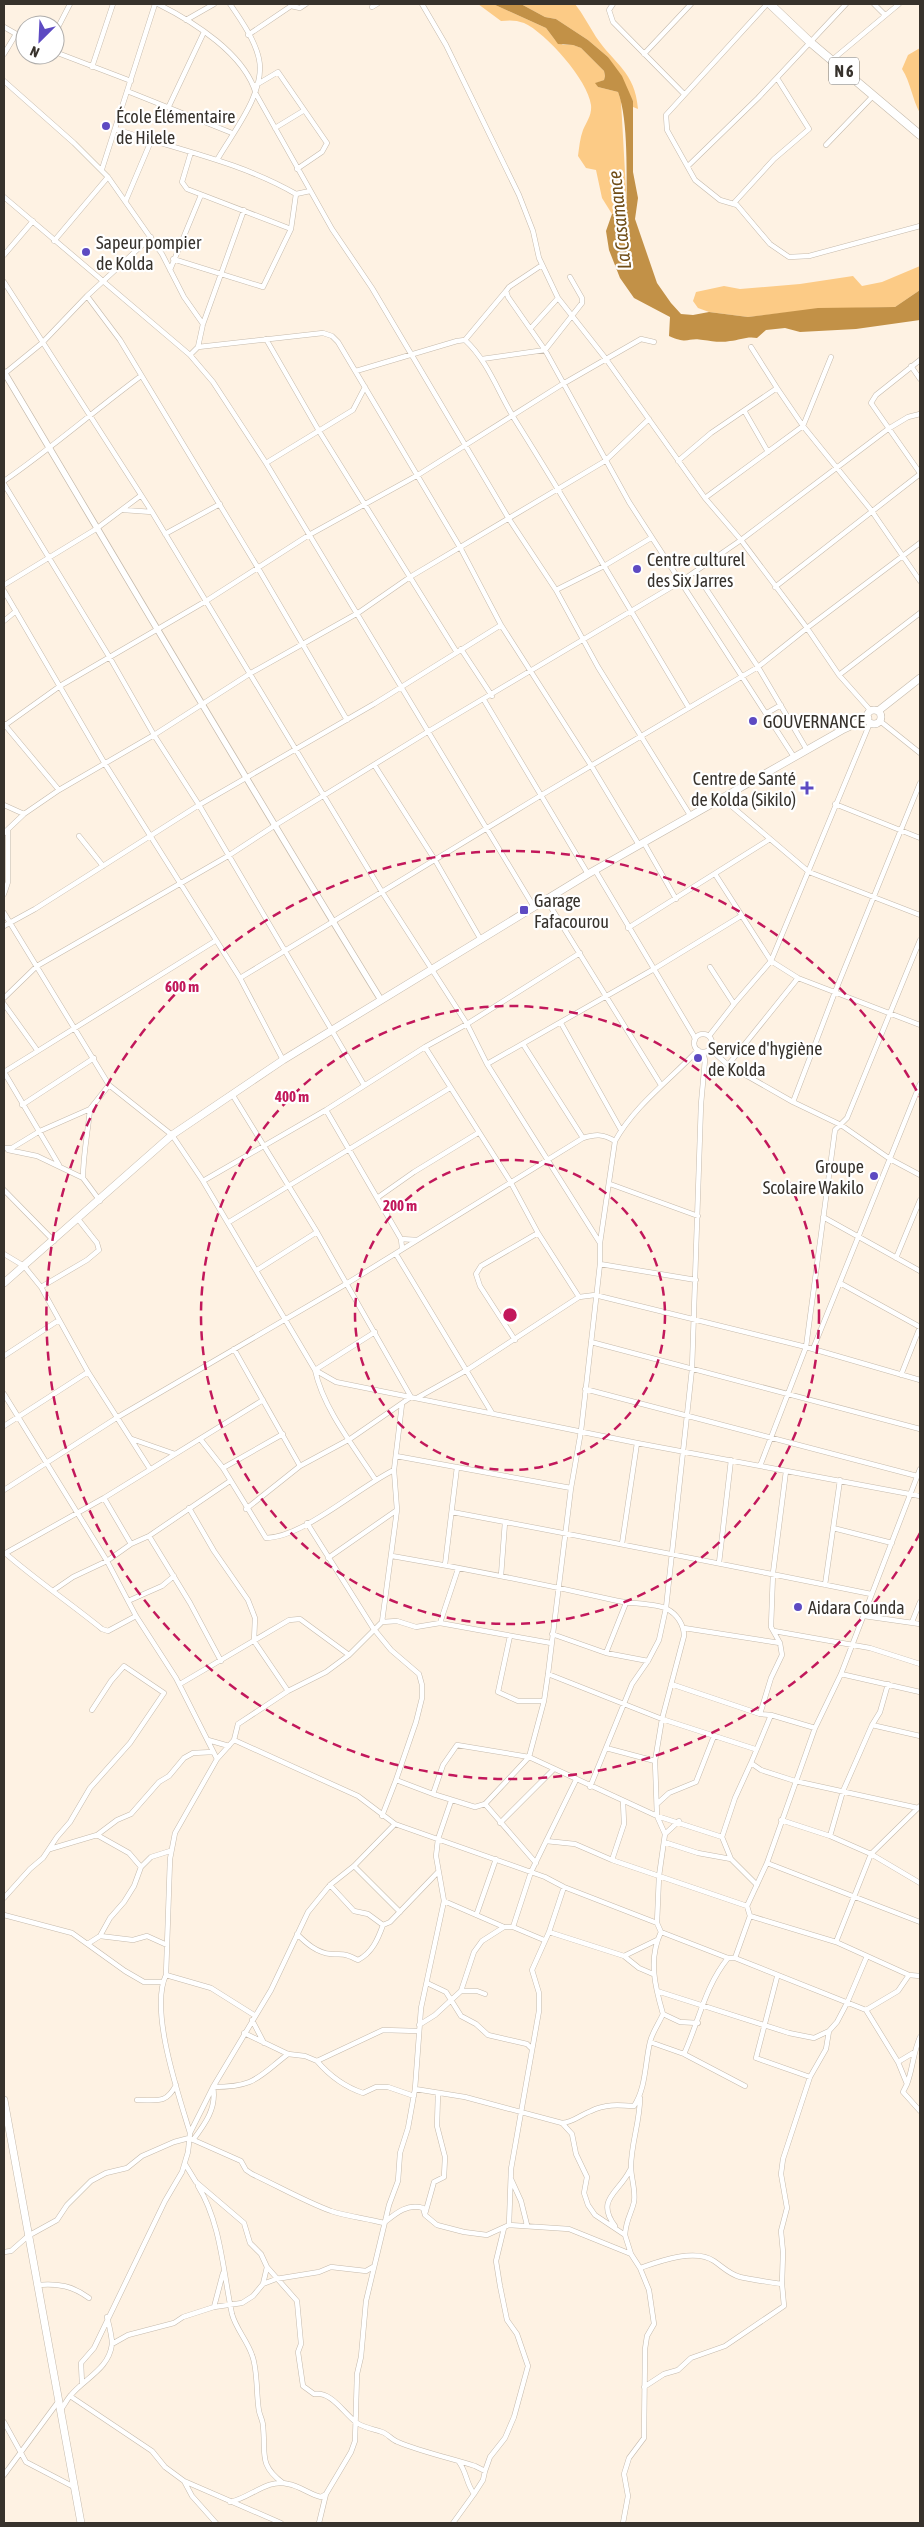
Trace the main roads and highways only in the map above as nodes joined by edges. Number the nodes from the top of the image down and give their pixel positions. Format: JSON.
{"nodes":[{"id":1,"x":769,"y":4,"type":"edge"},
{"id":2,"x":920,"y":135,"type":"edge"},
{"id":3,"x":920,"y":678,"type":"edge"},
{"id":4,"x":872,"y":716,"type":"junction"},
{"id":5,"x":880,"y":721,"type":"road end"},
{"id":6,"x":4,"y":1283,"type":"edge"},
{"id":7,"x":4,"y":2100,"type":"edge"},
{"id":8,"x":81,"y":2523,"type":"edge"}],
"edges":[{"from":1,"to":2,"type":"main road","number":"N 6"},
{"from":3,"to":4,"type":"main road"},
{"from":4,"to":5,"type":"main road"},
{"from":4,"to":6,"type":"main road"},
{"from":7,"to":8,"type":"main road"}]}
